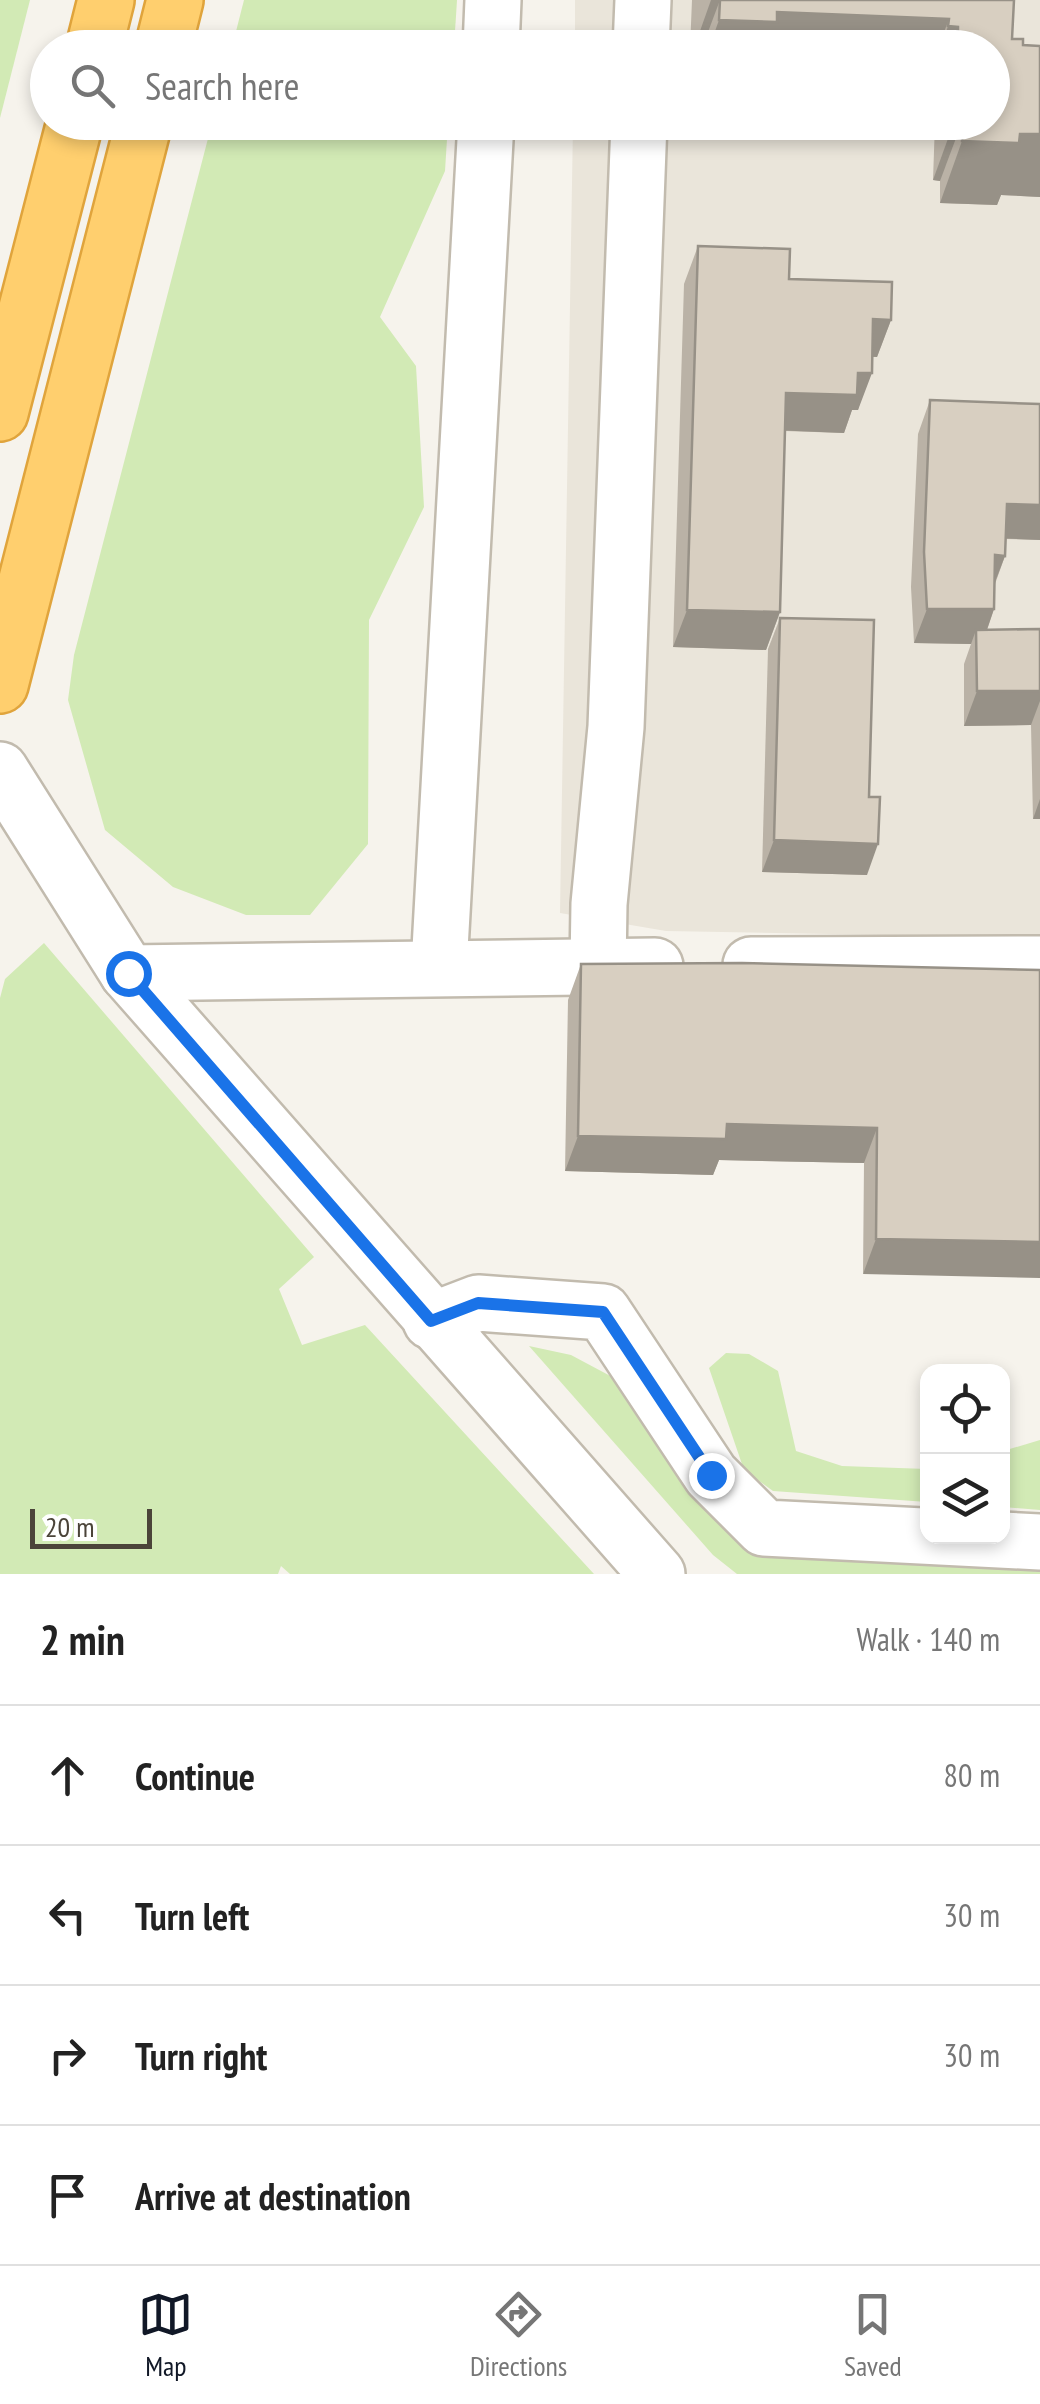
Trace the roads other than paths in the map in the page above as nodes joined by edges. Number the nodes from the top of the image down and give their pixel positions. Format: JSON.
{"nodes":[{"id":1,"x":106,"y":0,"type":"edge"},
{"id":2,"x":175,"y":0,"type":"edge"},
{"id":3,"x":493,"y":0,"type":"edge"},
{"id":4,"x":643,"y":0,"type":"edge"},
{"id":5,"x":98,"y":30,"type":"edge"},
{"id":6,"x":168,"y":30,"type":"edge"},
{"id":7,"x":491,"y":30,"type":"edge"},
{"id":8,"x":642,"y":30,"type":"edge"},
{"id":9,"x":69,"y":140,"type":"edge"},
{"id":10,"x":139,"y":140,"type":"edge"},
{"id":11,"x":485,"y":140,"type":"edge"},
{"id":12,"x":637,"y":140,"type":"edge"},
{"id":13,"x":0,"y":412,"type":"edge"},
{"id":14,"x":0,"y":685,"type":"edge"},
{"id":15,"x":0,"y":770,"type":"edge"},
{"id":16,"x":1040,"y":964,"type":"edge"},
{"id":17,"x":438,"y":966,"type":"junction"},
{"id":18,"x":598,"y":966,"type":"junction"},
{"id":19,"x":128,"y":973,"type":"junction"},
{"id":20,"x":431,"y":1321,"type":"junction"},
{"id":21,"x":1040,"y":1542,"type":"edge"},
{"id":22,"x":657,"y":1574,"type":"edge"}],
"edges":[{"from":1,"to":5,"type":"highway"},
{"from":2,"to":6,"type":"highway"},
{"from":3,"to":7,"type":"street"},
{"from":4,"to":8,"type":"street"},
{"from":9,"to":13,"type":"highway"},
{"from":10,"to":14,"type":"highway"},
{"from":11,"to":17,"type":"street"},
{"from":12,"to":18,"type":"street"},
{"from":15,"to":19,"type":"street"},
{"from":16,"to":18,"type":"street"},
{"from":17,"to":18,"type":"street"},
{"from":17,"to":19,"type":"street"},
{"from":19,"to":20,"type":"street"},
{"from":20,"to":21,"type":"street"},
{"from":20,"to":22,"type":"street"}]}
